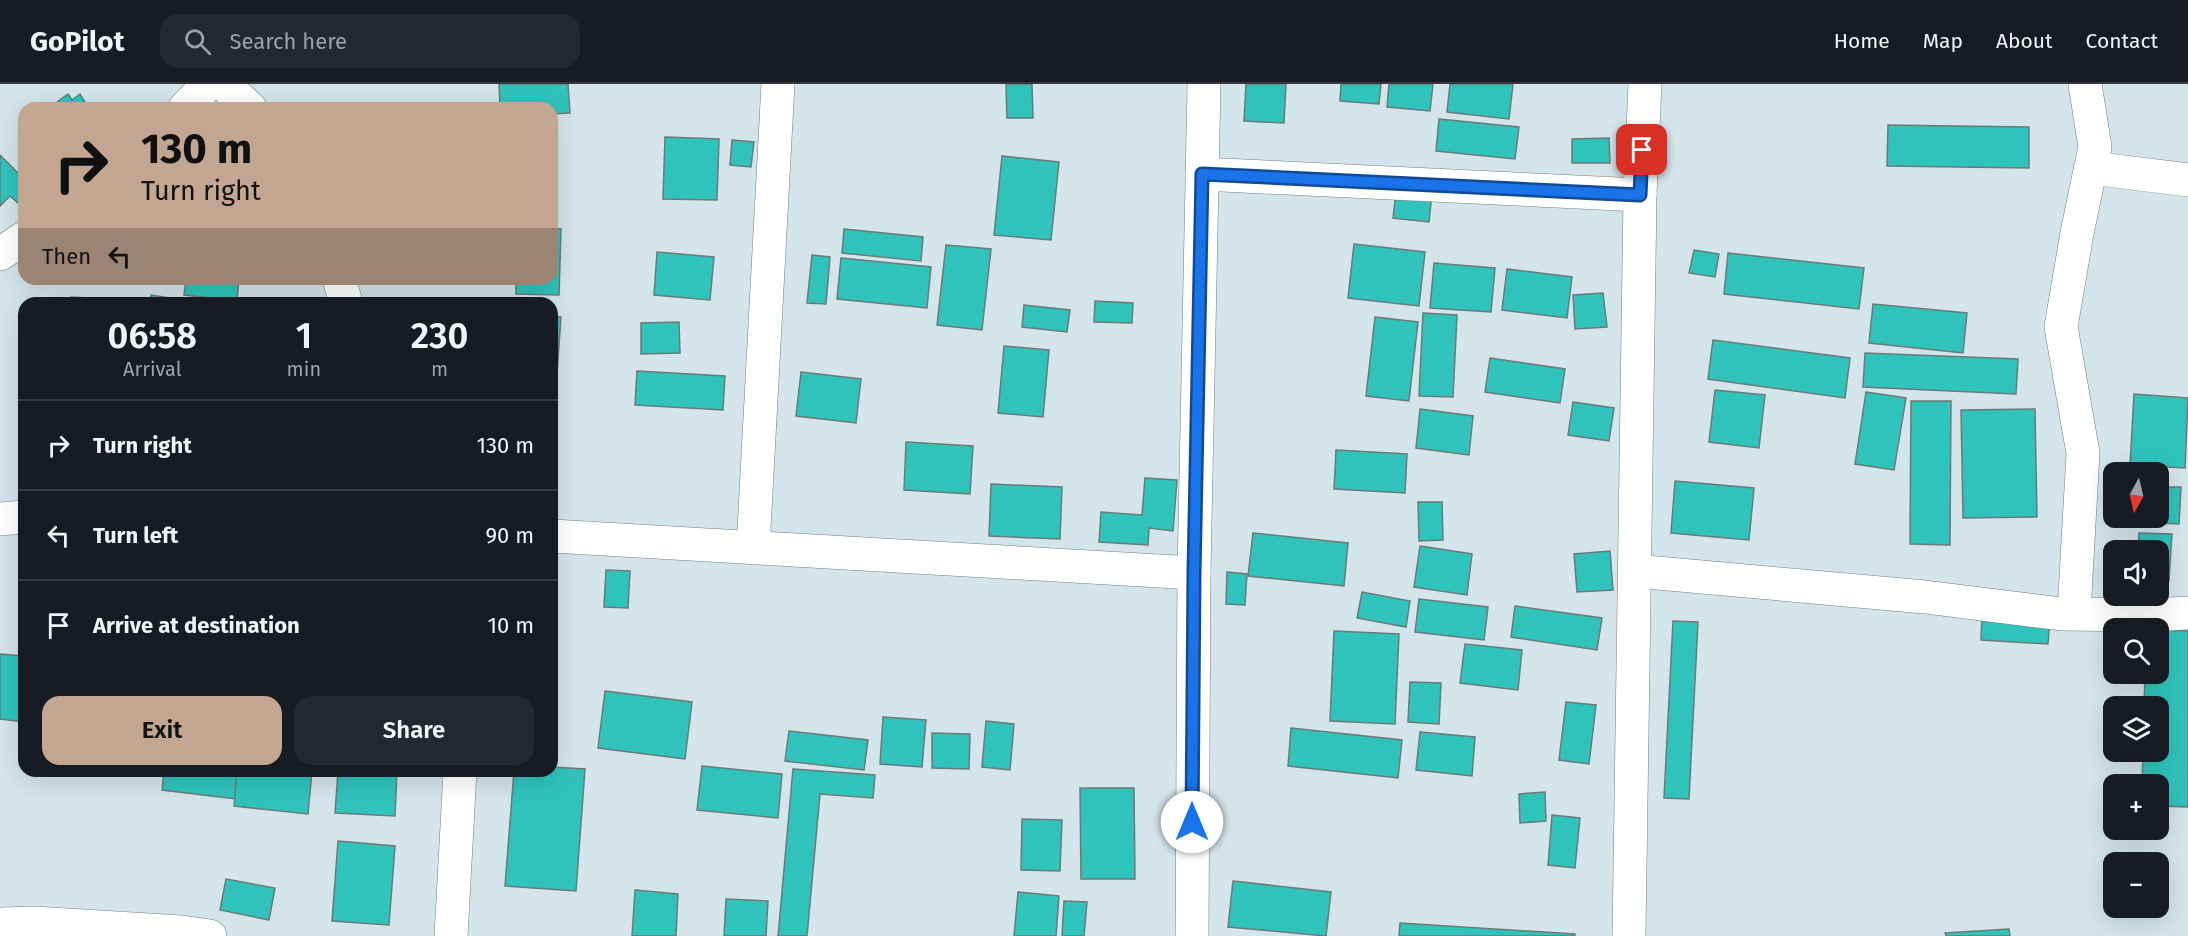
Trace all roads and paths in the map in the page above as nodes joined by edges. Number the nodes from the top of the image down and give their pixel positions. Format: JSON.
{"nodes":[{"id":1,"x":208,"y":84,"type":"edge"},
{"id":2,"x":223,"y":84,"type":"edge"},
{"id":3,"x":778,"y":84,"type":"edge"},
{"id":4,"x":1204,"y":84,"type":"edge"},
{"id":5,"x":1645,"y":84,"type":"edge"},
{"id":6,"x":2085,"y":84,"type":"edge"},
{"id":7,"x":191,"y":102,"type":"edge"},
{"id":8,"x":243,"y":102,"type":"edge"},
{"id":9,"x":2091,"y":168,"type":"junction"},
{"id":10,"x":1202,"y":174,"type":"junction"},
{"id":11,"x":2188,"y":180,"type":"edge"},
{"id":12,"x":1640,"y":195,"type":"junction"},
{"id":13,"x":18,"y":242,"type":"edge"},
{"id":14,"x":0,"y":254,"type":"edge"},
{"id":15,"x":18,"y":518,"type":"edge"},
{"id":16,"x":0,"y":519,"type":"edge"},
{"id":17,"x":558,"y":536,"type":"edge"},
{"id":18,"x":753,"y":548,"type":"junction"},
{"id":19,"x":1635,"y":571,"type":"junction"},
{"id":20,"x":1194,"y":573,"type":"junction"},
{"id":21,"x":2188,"y":613,"type":"edge"},
{"id":22,"x":2074,"y":614,"type":"junction"},
{"id":23,"x":460,"y":777,"type":"edge"},
{"id":24,"x":0,"y":924,"type":"edge"},
{"id":25,"x":34,"y":929,"type":"edge"},
{"id":26,"x":210,"y":936,"type":"edge"},
{"id":27,"x":451,"y":936,"type":"edge"},
{"id":28,"x":1192,"y":936,"type":"edge"},
{"id":29,"x":1629,"y":936,"type":"edge"}],
"edges":[{"from":1,"to":7,"type":"street"},
{"from":2,"to":8,"type":"street"},
{"from":3,"to":18,"type":"street"},
{"from":4,"to":10,"type":"street"},
{"from":5,"to":12,"type":"street"},
{"from":6,"to":9,"type":"street"},
{"from":9,"to":11,"type":"street"},
{"from":9,"to":22,"type":"street"},
{"from":10,"to":12,"type":"street"},
{"from":10,"to":20,"type":"street"},
{"from":12,"to":19,"type":"street"},
{"from":13,"to":14,"type":"street"},
{"from":15,"to":16,"type":"street"},
{"from":17,"to":18,"type":"street"},
{"from":18,"to":20,"type":"street"},
{"from":19,"to":22,"type":"street"},
{"from":19,"to":29,"type":"street"},
{"from":20,"to":28,"type":"street"},
{"from":21,"to":22,"type":"street"},
{"from":23,"to":27,"type":"street"},
{"from":24,"to":25,"type":"street"},
{"from":25,"to":26,"type":"street"}]}
